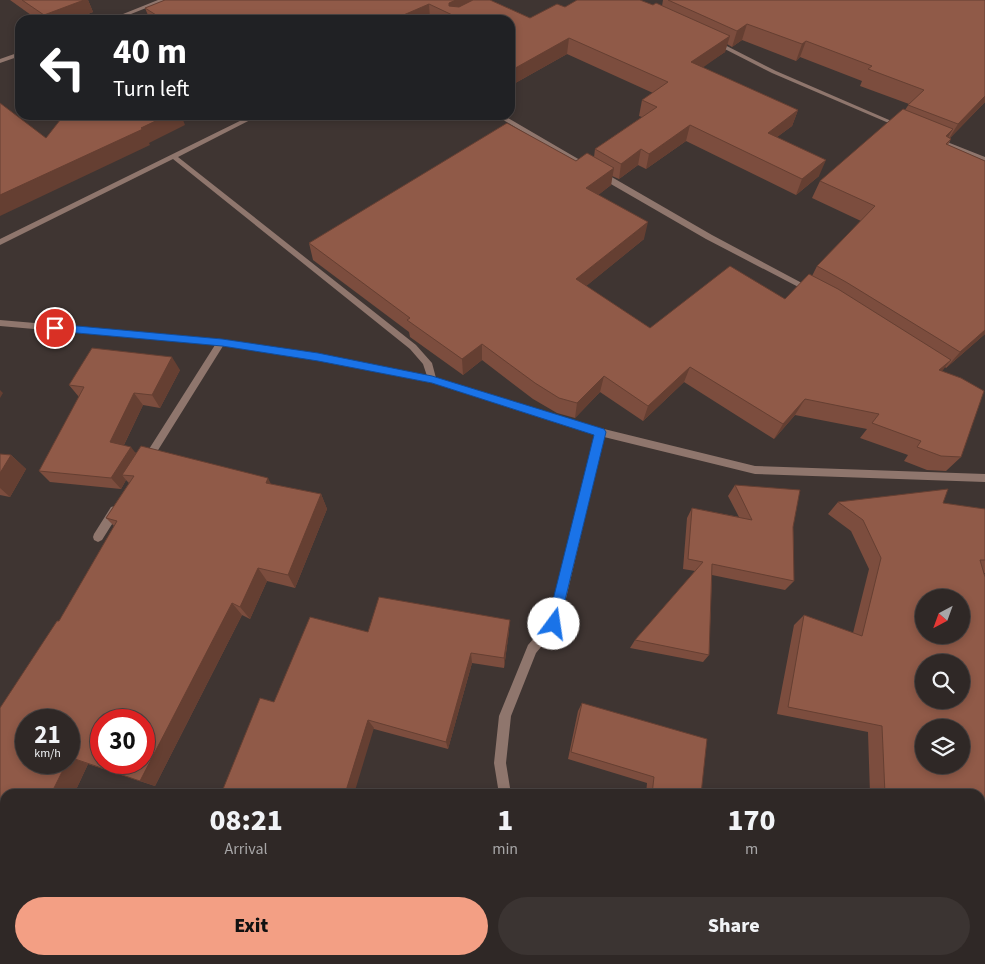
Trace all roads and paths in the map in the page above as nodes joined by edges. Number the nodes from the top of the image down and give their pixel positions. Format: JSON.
{"nodes":[{"id":1,"x":163,"y":0,"type":"edge"},
{"id":2,"x":124,"y":15,"type":"edge"},
{"id":3,"x":708,"y":38,"type":"edge"},
{"id":4,"x":15,"y":56,"type":"edge"},
{"id":5,"x":0,"y":61,"type":"edge"},
{"id":6,"x":247,"y":120,"type":"edge"},
{"id":7,"x":507,"y":120,"type":"edge"},
{"id":8,"x":907,"y":129,"type":"edge"},
{"id":9,"x":933,"y":139,"type":"edge"},
{"id":10,"x":173,"y":156,"type":"junction"},
{"id":11,"x":985,"y":159,"type":"edge"},
{"id":12,"x":0,"y":242,"type":"edge"},
{"id":13,"x":815,"y":292,"type":"edge"},
{"id":14,"x":0,"y":323,"type":"edge"},
{"id":15,"x":222,"y":342,"type":"junction"},
{"id":16,"x":432,"y":380,"type":"junction"},
{"id":17,"x":600,"y":432,"type":"junction"},
{"id":18,"x":141,"y":469,"type":"edge"},
{"id":19,"x":985,"y":478,"type":"edge"},
{"id":20,"x":120,"y":503,"type":"edge"},
{"id":21,"x":98,"y":537,"type":"dead end"},
{"id":22,"x":504,"y":789,"type":"edge"}],
"edges":[{"from":1,"to":2,"type":"street"},
{"from":3,"to":8,"type":"street"},
{"from":4,"to":5,"type":"street"},
{"from":6,"to":10,"type":"street"},
{"from":7,"to":13,"type":"street"},
{"from":9,"to":11,"type":"street"},
{"from":10,"to":12,"type":"street"},
{"from":10,"to":16,"type":"street"},
{"from":14,"to":15,"type":"street"},
{"from":15,"to":16,"type":"street"},
{"from":15,"to":18,"type":"street"},
{"from":16,"to":17,"type":"street"},
{"from":17,"to":19,"type":"street"},
{"from":17,"to":22,"type":"street"},
{"from":20,"to":21,"type":"street"}]}
